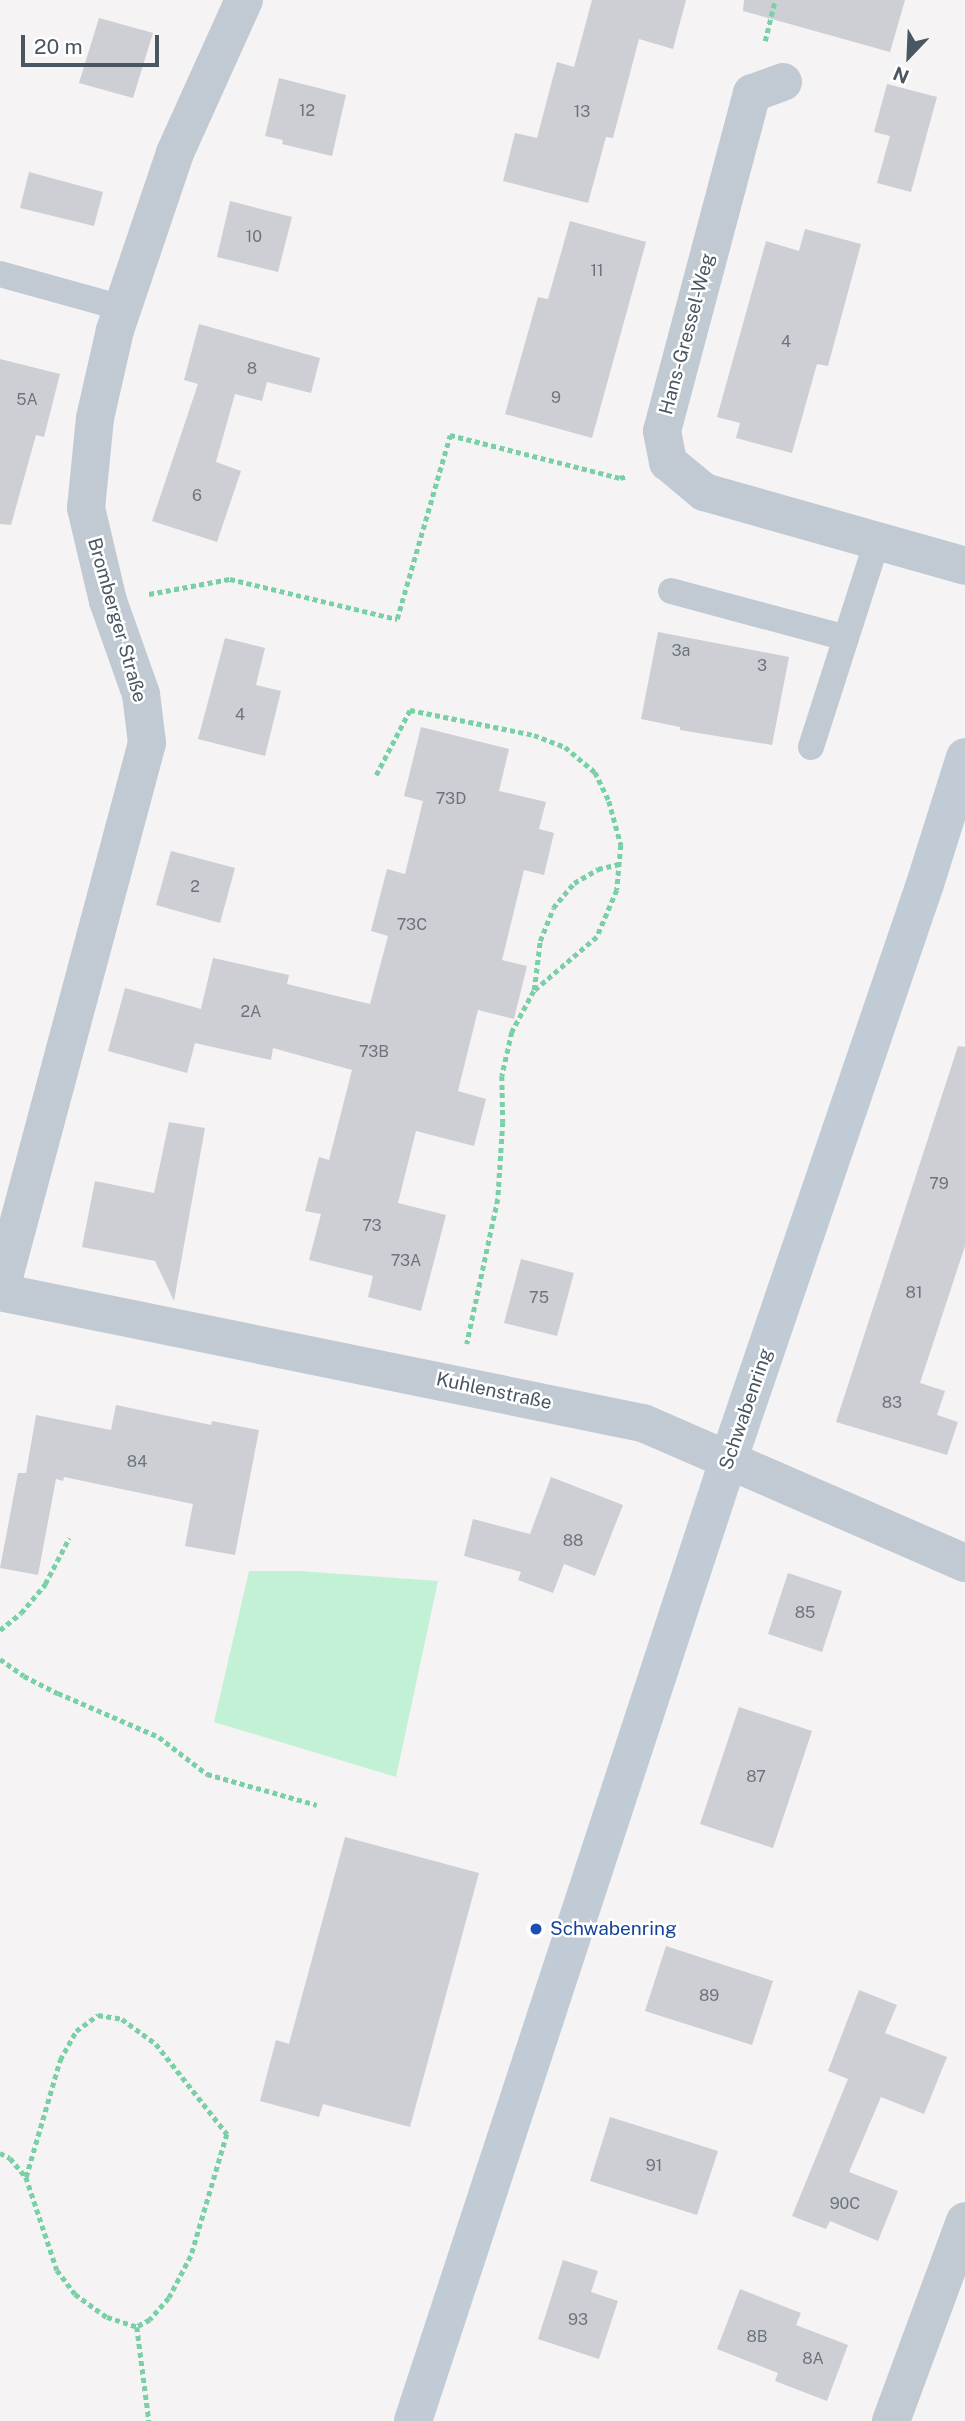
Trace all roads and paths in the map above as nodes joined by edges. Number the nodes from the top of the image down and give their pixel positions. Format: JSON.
{"nodes":[{"id":1,"x":244,"y":0,"type":"edge"},
{"id":2,"x":783,"y":82,"type":"dead end"},
{"id":3,"x":0,"y":274,"type":"edge"},
{"id":4,"x":123,"y":308,"type":"junction"},
{"id":5,"x":668,"y":462,"type":"junction"},
{"id":6,"x":877,"y":541,"type":"junction"},
{"id":7,"x":965,"y":566,"type":"edge"},
{"id":8,"x":671,"y":591,"type":"dead end"},
{"id":9,"x":108,"y":601,"type":"junction"},
{"id":10,"x":846,"y":638,"type":"junction"},
{"id":11,"x":811,"y":747,"type":"dead end"},
{"id":12,"x":965,"y":757,"type":"edge"},
{"id":13,"x":376,"y":775,"type":"dead end"},
{"id":14,"x":619,"y":864,"type":"junction"},
{"id":15,"x":534,"y":990,"type":"junction"},
{"id":16,"x":0,"y":1292,"type":"edge"},
{"id":17,"x":459,"y":1384,"type":"junction"},
{"id":18,"x":728,"y":1461,"type":"junction"},
{"id":19,"x":69,"y":1538,"type":"dead end"},
{"id":20,"x":965,"y":1563,"type":"edge"},
{"id":21,"x":0,"y":1630,"type":"edge"},
{"id":22,"x":0,"y":1659,"type":"edge"},
{"id":23,"x":317,"y":1805,"type":"dead end"},
{"id":24,"x":0,"y":2153,"type":"edge"},
{"id":25,"x":26,"y":2177,"type":"junction"},
{"id":26,"x":965,"y":2221,"type":"edge"},
{"id":27,"x":137,"y":2327,"type":"junction"},
{"id":28,"x":149,"y":2421,"type":"edge"},
{"id":29,"x":413,"y":2421,"type":"edge"},
{"id":30,"x":891,"y":2421,"type":"edge"}],
"edges":[{"from":1,"to":4,"type":"street","name":"Bromberger Straße"},
{"from":2,"to":5,"type":"street","name":"Hans-Gressel-Weg"},
{"from":3,"to":4,"type":"lane"},
{"from":4,"to":9,"type":"street","name":"Bromberger Straße"},
{"from":5,"to":6,"type":"street"},
{"from":5,"to":9,"type":"path"},
{"from":6,"to":7,"type":"street"},
{"from":6,"to":10,"type":"lane"},
{"from":8,"to":10,"type":"lane"},
{"from":9,"to":16,"type":"street","name":"Bromberger Straße"},
{"from":10,"to":11,"type":"lane"},
{"from":12,"to":18,"type":"street","name":"Schwabenring"},
{"from":13,"to":14,"type":"path"},
{"from":14,"to":15,"type":"path"},
{"from":14,"to":15,"type":"path"},
{"from":15,"to":17,"type":"path"},
{"from":16,"to":17,"type":"street","name":"Kuhlenstraße"},
{"from":17,"to":18,"type":"street","name":"Kuhlenstraße"},
{"from":18,"to":20,"type":"street","name":"Kuhlenstraße"},
{"from":18,"to":29,"type":"street","name":"Schwabenring"},
{"from":19,"to":21,"type":"path"},
{"from":22,"to":23,"type":"path"},
{"from":24,"to":25,"type":"path"},
{"from":25,"to":27,"type":"path"},
{"from":25,"to":27,"type":"path"},
{"from":26,"to":30,"type":"street"},
{"from":27,"to":28,"type":"path"}]}
